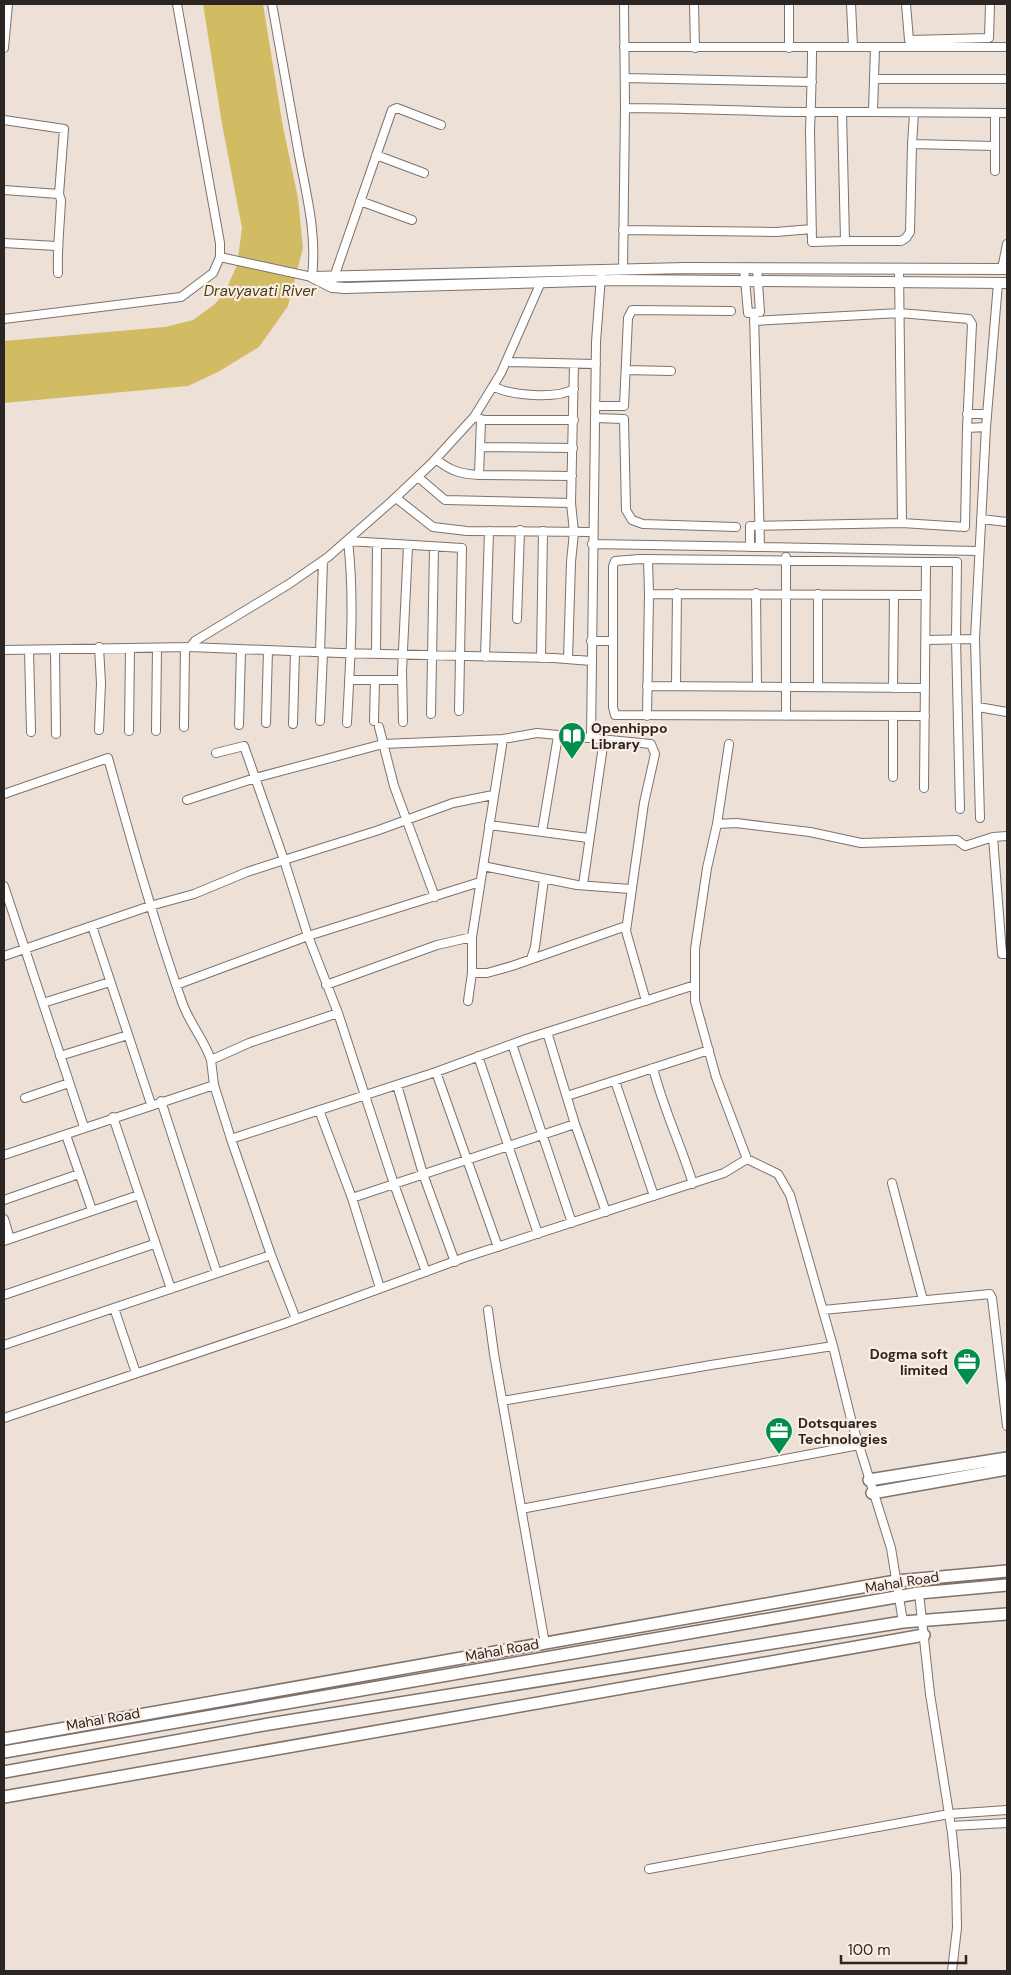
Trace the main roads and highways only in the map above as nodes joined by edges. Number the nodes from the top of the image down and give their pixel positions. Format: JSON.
{"nodes":[{"id":1,"x":1007,"y":1458,"type":"edge"},
{"id":2,"x":1007,"y":1469,"type":"edge"},
{"id":3,"x":869,"y":1480,"type":"road end"},
{"id":4,"x":872,"y":1493,"type":"road end"},
{"id":5,"x":1007,"y":1572,"type":"edge"},
{"id":6,"x":1007,"y":1585,"type":"edge"},
{"id":7,"x":1007,"y":1614,"type":"edge"},
{"id":8,"x":924,"y":1635,"type":"road end"},
{"id":9,"x":4,"y":1739,"type":"edge"},
{"id":10,"x":4,"y":1752,"type":"edge"},
{"id":11,"x":4,"y":1772,"type":"edge"},
{"id":12,"x":4,"y":1797,"type":"edge"}],
"edges":[{"from":1,"to":3,"type":"main road"},
{"from":2,"to":4,"type":"main road"},
{"from":5,"to":9,"type":"main road"},
{"from":6,"to":10,"type":"main road","name":"Mahal Road"},
{"from":7,"to":11,"type":"main road"},
{"from":8,"to":12,"type":"main road"}]}
